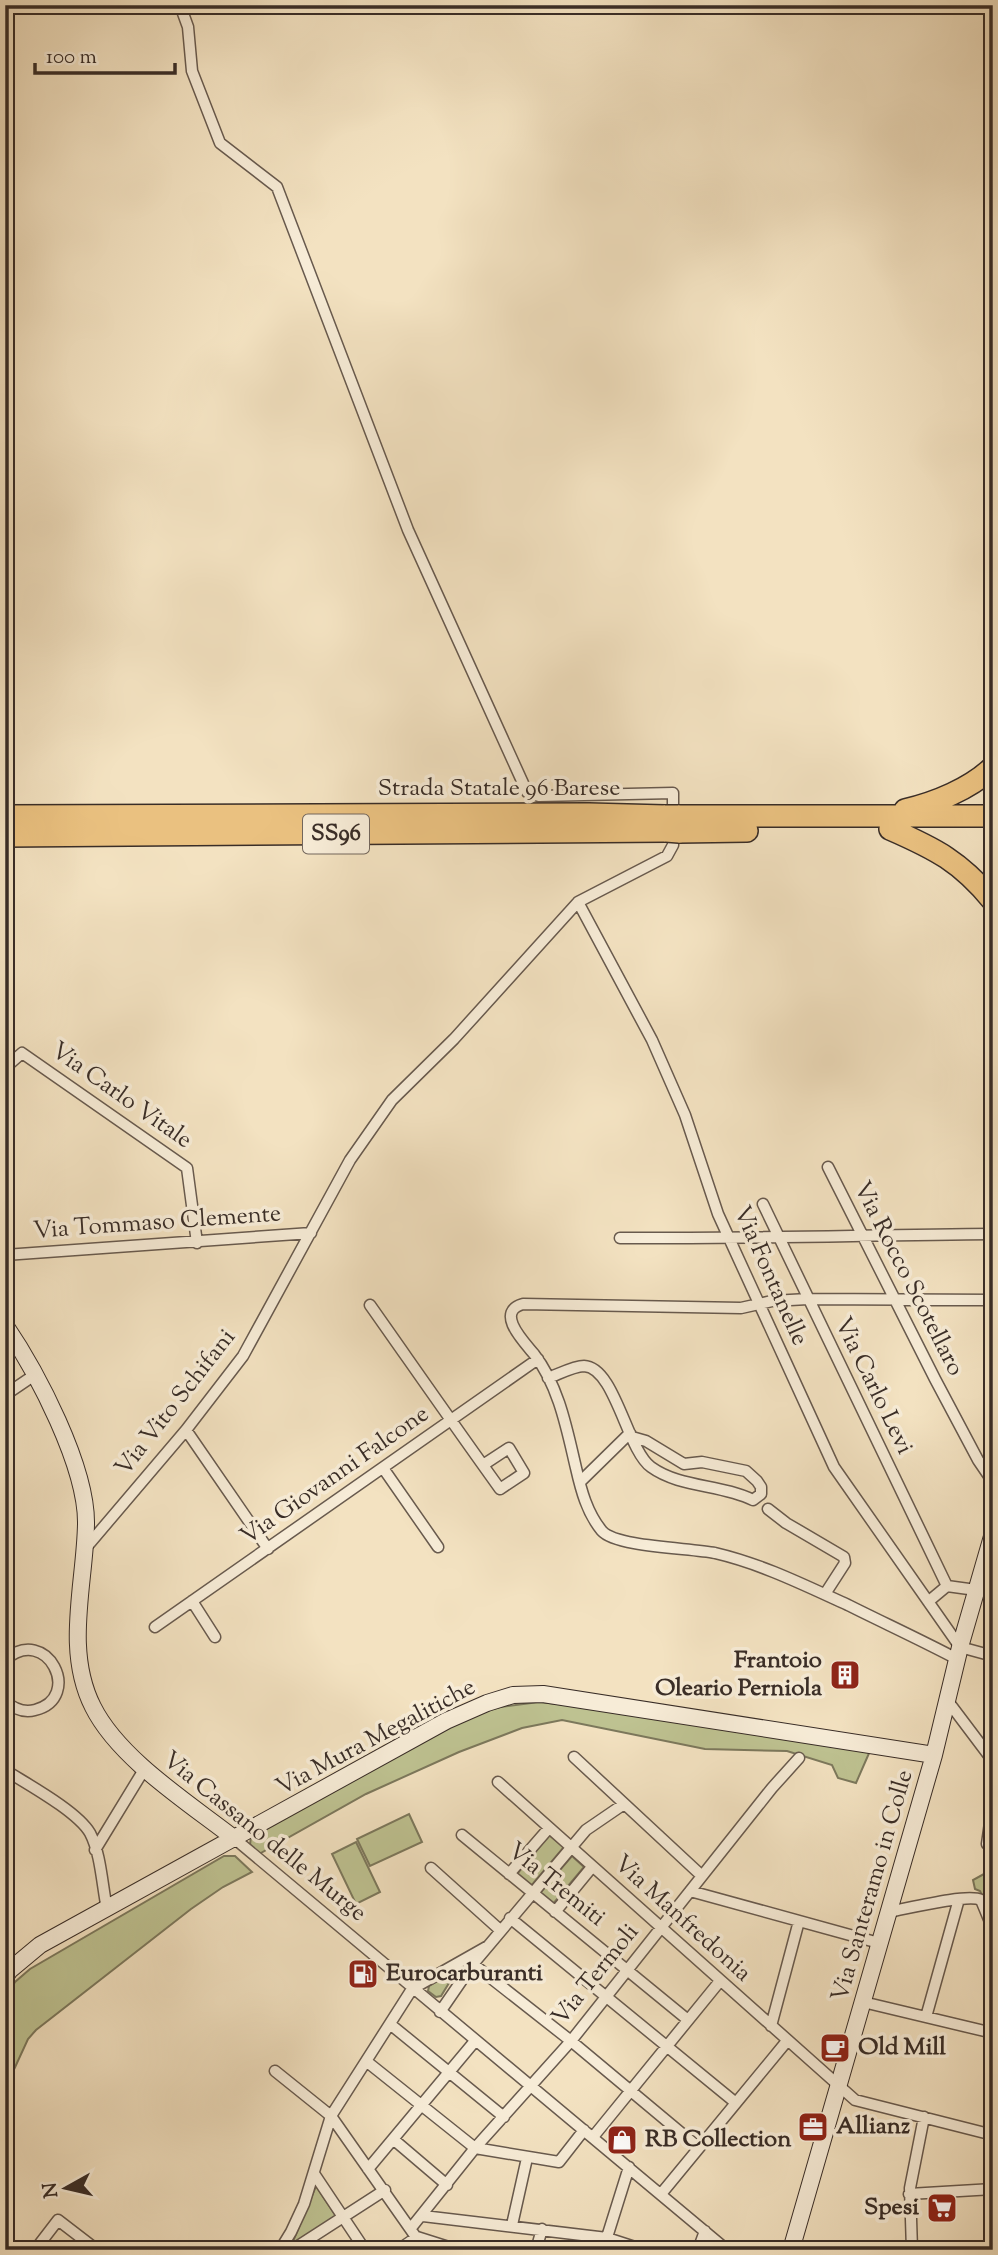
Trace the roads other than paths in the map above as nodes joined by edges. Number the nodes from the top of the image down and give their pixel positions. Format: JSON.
{"nodes":[{"id":1,"x":180,"y":5,"type":"edge"},
{"id":2,"x":993,"y":767,"type":"edge"},
{"id":3,"x":5,"y":816,"type":"edge"},
{"id":4,"x":993,"y":816,"type":"edge"},
{"id":5,"x":869,"y":818,"type":"junction"},
{"id":6,"x":672,"y":824,"type":"junction"},
{"id":7,"x":993,"y":829,"type":"edge"},
{"id":8,"x":890,"y":830,"type":"junction"},
{"id":9,"x":5,"y":836,"type":"edge"},
{"id":10,"x":993,"y":901,"type":"edge"},
{"id":11,"x":578,"y":902,"type":"junction"},
{"id":12,"x":5,"y":1068,"type":"edge"},
{"id":13,"x":828,"y":1167,"type":"dead end"},
{"id":14,"x":763,"y":1204,"type":"dead end"},
{"id":15,"x":311,"y":1233,"type":"junction"},
{"id":16,"x":993,"y":1234,"type":"edge"},
{"id":17,"x":860,"y":1235,"type":"junction"},
{"id":18,"x":620,"y":1238,"type":"dead end"},
{"id":19,"x":780,"y":1238,"type":"junction"},
{"id":20,"x":730,"y":1239,"type":"junction"},
{"id":21,"x":197,"y":1243,"type":"junction"},
{"id":22,"x":5,"y":1255,"type":"edge"},
{"id":23,"x":808,"y":1299,"type":"junction"},
{"id":24,"x":893,"y":1299,"type":"junction"},
{"id":25,"x":993,"y":1300,"type":"edge"},
{"id":26,"x":758,"y":1303,"type":"junction"},
{"id":27,"x":369,"y":1305,"type":"dead end"},
{"id":28,"x":5,"y":1325,"type":"edge"},
{"id":29,"x":538,"y":1359,"type":"junction"},
{"id":30,"x":36,"y":1374,"type":"junction"},
{"id":31,"x":548,"y":1378,"type":"junction"},
{"id":32,"x":5,"y":1395,"type":"edge"},
{"id":33,"x":452,"y":1420,"type":"junction"},
{"id":34,"x":186,"y":1430,"type":"junction"},
{"id":35,"x":631,"y":1435,"type":"junction"},
{"id":36,"x":483,"y":1465,"type":"dead end"},
{"id":37,"x":383,"y":1468,"type":"junction"},
{"id":38,"x":580,"y":1482,"type":"junction"},
{"id":39,"x":993,"y":1482,"type":"edge"},
{"id":40,"x":757,"y":1497,"type":"junction"},
{"id":41,"x":993,"y":1533,"type":"edge"},
{"id":42,"x":438,"y":1547,"type":"dead end"},
{"id":43,"x":268,"y":1549,"type":"junction"},
{"id":44,"x":84,"y":1550,"type":"junction"},
{"id":45,"x":947,"y":1586,"type":"junction"},
{"id":46,"x":976,"y":1590,"type":"junction"},
{"id":47,"x":825,"y":1594,"type":"junction"},
{"id":48,"x":192,"y":1601,"type":"junction"},
{"id":49,"x":929,"y":1601,"type":"junction"},
{"id":50,"x":155,"y":1627,"type":"dead end"},
{"id":51,"x":215,"y":1637,"type":"dead end"},
{"id":52,"x":5,"y":1643,"type":"edge"},
{"id":53,"x":16,"y":1652,"type":"junction"},
{"id":54,"x":959,"y":1653,"type":"junction"},
{"id":55,"x":993,"y":1656,"type":"edge"},
{"id":56,"x":5,"y":1660,"type":"edge"},
{"id":57,"x":79,"y":1661,"type":"junction"},
{"id":58,"x":56,"y":1668,"type":"junction"},
{"id":59,"x":947,"y":1700,"type":"junction"},
{"id":60,"x":7,"y":1707,"type":"edge"},
{"id":61,"x":934,"y":1755,"type":"junction"},
{"id":62,"x":574,"y":1757,"type":"dead end"},
{"id":63,"x":799,"y":1758,"type":"dead end"},
{"id":64,"x":993,"y":1761,"type":"edge"},
{"id":65,"x":145,"y":1768,"type":"junction"},
{"id":66,"x":5,"y":1770,"type":"edge"},
{"id":67,"x":498,"y":1782,"type":"dead end"},
{"id":68,"x":993,"y":1802,"type":"edge"},
{"id":69,"x":624,"y":1804,"type":"junction"},
{"id":70,"x":549,"y":1828,"type":"junction"},
{"id":71,"x":462,"y":1835,"type":"dead end"},
{"id":72,"x":235,"y":1839,"type":"junction"},
{"id":73,"x":987,"y":1844,"type":"dead end"},
{"id":74,"x":571,"y":1848,"type":"junction"},
{"id":75,"x":95,"y":1850,"type":"junction"},
{"id":76,"x":593,"y":1867,"type":"junction"},
{"id":77,"x":431,"y":1868,"type":"dead end"},
{"id":78,"x":509,"y":1874,"type":"junction"},
{"id":79,"x":702,"y":1876,"type":"junction"},
{"id":80,"x":690,"y":1891,"type":"junction"},
{"id":81,"x":532,"y":1893,"type":"junction"},
{"id":82,"x":959,"y":1899,"type":"junction"},
{"id":83,"x":107,"y":1909,"type":"junction"},
{"id":84,"x":555,"y":1912,"type":"junction"},
{"id":85,"x":888,"y":1912,"type":"junction"},
{"id":86,"x":510,"y":1918,"type":"junction"},
{"id":87,"x":799,"y":1921,"type":"junction"},
{"id":88,"x":660,"y":1928,"type":"junction"},
{"id":89,"x":993,"y":1929,"type":"edge"},
{"id":90,"x":500,"y":1930,"type":"junction"},
{"id":91,"x":879,"y":1943,"type":"junction"},
{"id":92,"x":488,"y":1945,"type":"junction"},
{"id":93,"x":473,"y":1964,"type":"junction"},
{"id":94,"x":627,"y":1970,"type":"junction"},
{"id":95,"x":5,"y":1978,"type":"edge"},
{"id":96,"x":720,"y":1981,"type":"junction"},
{"id":97,"x":412,"y":1989,"type":"junction"},
{"id":98,"x":606,"y":1997,"type":"junction"},
{"id":99,"x":863,"y":2002,"type":"junction"},
{"id":100,"x":440,"y":2012,"type":"junction"},
{"id":101,"x":926,"y":2017,"type":"junction"},
{"id":102,"x":688,"y":2020,"type":"junction"},
{"id":103,"x":390,"y":2024,"type":"junction"},
{"id":104,"x":771,"y":2026,"type":"junction"},
{"id":105,"x":993,"y":2032,"type":"edge"},
{"id":106,"x":475,"y":2041,"type":"junction"},
{"id":107,"x":571,"y":2041,"type":"junction"},
{"id":108,"x":787,"y":2041,"type":"junction"},
{"id":109,"x":666,"y":2047,"type":"junction"},
{"id":110,"x":366,"y":2061,"type":"junction"},
{"id":111,"x":275,"y":2071,"type":"dead end"},
{"id":112,"x":449,"y":2073,"type":"junction"},
{"id":113,"x":530,"y":2086,"type":"junction"},
{"id":114,"x":839,"y":2087,"type":"junction"},
{"id":115,"x":630,"y":2090,"type":"junction"},
{"id":116,"x":736,"y":2103,"type":"junction"},
{"id":117,"x":421,"y":2105,"type":"junction"},
{"id":118,"x":331,"y":2116,"type":"junction"},
{"id":119,"x":504,"y":2117,"type":"junction"},
{"id":120,"x":924,"y":2118,"type":"junction"},
{"id":121,"x":589,"y":2134,"type":"junction"},
{"id":122,"x":993,"y":2135,"type":"edge"},
{"id":123,"x":393,"y":2140,"type":"junction"},
{"id":124,"x":698,"y":2147,"type":"junction"},
{"id":125,"x":475,"y":2148,"type":"junction"},
{"id":126,"x":527,"y":2158,"type":"junction"},
{"id":127,"x":629,"y":2166,"type":"junction"},
{"id":128,"x":368,"y":2169,"type":"junction"},
{"id":129,"x":315,"y":2175,"type":"junction"},
{"id":130,"x":447,"y":2185,"type":"junction"},
{"id":131,"x":993,"y":2189,"type":"edge"},
{"id":132,"x":385,"y":2190,"type":"junction"},
{"id":133,"x":661,"y":2194,"type":"junction"},
{"id":134,"x":909,"y":2194,"type":"junction"},
{"id":135,"x":342,"y":2216,"type":"junction"},
{"id":136,"x":423,"y":2216,"type":"junction"},
{"id":137,"x":512,"y":2225,"type":"junction"},
{"id":138,"x":542,"y":2229,"type":"junction"},
{"id":139,"x":705,"y":2231,"type":"junction"},
{"id":140,"x":414,"y":2233,"type":"junction"},
{"id":141,"x":607,"y":2238,"type":"junction"},
{"id":142,"x":35,"y":2250,"type":"edge"},
{"id":143,"x":97,"y":2250,"type":"edge"},
{"id":144,"x":279,"y":2250,"type":"edge"},
{"id":145,"x":292,"y":2250,"type":"edge"},
{"id":146,"x":365,"y":2250,"type":"edge"},
{"id":147,"x":398,"y":2250,"type":"edge"},
{"id":148,"x":425,"y":2250,"type":"edge"},
{"id":149,"x":458,"y":2250,"type":"edge"},
{"id":150,"x":536,"y":2250,"type":"edge"},
{"id":151,"x":603,"y":2250,"type":"edge"},
{"id":152,"x":644,"y":2250,"type":"edge"},
{"id":153,"x":698,"y":2250,"type":"edge"},
{"id":154,"x":727,"y":2250,"type":"edge"},
{"id":155,"x":791,"y":2250,"type":"edge"},
{"id":156,"x":912,"y":2250,"type":"edge"}],
"edges":[{"from":1,"to":11,"type":"street","name":"Via Vito Schifani"},
{"from":2,"to":5,"type":"highway"},
{"from":3,"to":6,"type":"highway","name":"Strada Statale 96 Barese","number":"SS96"},
{"from":4,"to":5,"type":"highway","name":"Strada Statale 96 Barese","number":"SS96"},
{"from":5,"to":6,"type":"highway","name":"Strada Statale 96 Barese","number":"SS96"},
{"from":6,"to":8,"type":"highway","name":"Strada Statale 96 Barese","number":"SS96"},
{"from":6,"to":9,"type":"highway","name":"Strada Statale 96 Barese","number":"SS96"},
{"from":7,"to":8,"type":"highway","name":"Strada Statale 96 Barese","number":"SS96"},
{"from":8,"to":10,"type":"highway"},
{"from":11,"to":15,"type":"street","name":"Via Vito Schifani"},
{"from":11,"to":20,"type":"street","name":"Via Fontanelle"},
{"from":12,"to":21,"type":"street","name":"Via Carlo Vitale"},
{"from":13,"to":17,"type":"street","name":"Via Rocco Scotellaro"},
{"from":14,"to":19,"type":"street","name":"Via Carlo Levi"},
{"from":15,"to":21,"type":"street","name":"Via Tommaso Clemente"},
{"from":15,"to":34,"type":"street","name":"Via Vito Schifani"},
{"from":16,"to":17,"type":"street"},
{"from":17,"to":19,"type":"street"},
{"from":17,"to":24,"type":"street","name":"Via Rocco Scotellaro"},
{"from":18,"to":20,"type":"street"},
{"from":19,"to":20,"type":"street"},
{"from":19,"to":23,"type":"street","name":"Via Carlo Levi"},
{"from":20,"to":26,"type":"street","name":"Via Fontanelle"},
{"from":21,"to":22,"type":"street","name":"Via Tommaso Clemente"},
{"from":23,"to":24,"type":"street"},
{"from":23,"to":26,"type":"street"},
{"from":23,"to":45,"type":"street","name":"Via Carlo Levi"},
{"from":24,"to":25,"type":"street"},
{"from":24,"to":39,"type":"street","name":"Via Rocco Scotellaro"},
{"from":26,"to":29,"type":"street"},
{"from":26,"to":49,"type":"street","name":"Via Fontanelle"},
{"from":27,"to":33,"type":"street"},
{"from":28,"to":30,"type":"street","name":"Via Cassano delle Murge"},
{"from":29,"to":31,"type":"street"},
{"from":29,"to":33,"type":"street","name":"Via Giovanni Falcone"},
{"from":30,"to":32,"type":"street"},
{"from":30,"to":44,"type":"street","name":"Via Cassano delle Murge"},
{"from":31,"to":35,"type":"street"},
{"from":31,"to":38,"type":"street"},
{"from":33,"to":36,"type":"street"},
{"from":33,"to":37,"type":"street","name":"Via Giovanni Falcone"},
{"from":34,"to":43,"type":"street"},
{"from":34,"to":44,"type":"street","name":"Via Vito Schifani"},
{"from":35,"to":38,"type":"street"},
{"from":35,"to":40,"type":"street"},
{"from":35,"to":40,"type":"street"},
{"from":37,"to":42,"type":"street"},
{"from":37,"to":43,"type":"street","name":"Via Giovanni Falcone"},
{"from":38,"to":47,"type":"street"},
{"from":40,"to":47,"type":"street"},
{"from":41,"to":46,"type":"street","name":"Via Santeramo in Colle"},
{"from":43,"to":48,"type":"street","name":"Via Giovanni Falcone"},
{"from":44,"to":57,"type":"street","name":"Via Cassano delle Murge"},
{"from":45,"to":46,"type":"street"},
{"from":45,"to":49,"type":"street"},
{"from":46,"to":54,"type":"street","name":"Via Santeramo in Colle"},
{"from":47,"to":54,"type":"street"},
{"from":48,"to":50,"type":"street","name":"Via Giovanni Falcone"},
{"from":48,"to":51,"type":"street"},
{"from":49,"to":54,"type":"street","name":"Via Fontanelle"},
{"from":52,"to":53,"type":"street"},
{"from":53,"to":56,"type":"street"},
{"from":53,"to":58,"type":"street"},
{"from":54,"to":55,"type":"street"},
{"from":54,"to":59,"type":"street","name":"Via Santeramo in Colle"},
{"from":57,"to":58,"type":"street"},
{"from":57,"to":65,"type":"street","name":"Via Cassano delle Murge"},
{"from":58,"to":60,"type":"street"},
{"from":59,"to":61,"type":"street","name":"Via Santeramo in Colle"},
{"from":59,"to":64,"type":"street"},
{"from":61,"to":72,"type":"street","name":"Via Mura Megalitiche"},
{"from":61,"to":85,"type":"street","name":"Via Santeramo in Colle"},
{"from":62,"to":69,"type":"street"},
{"from":63,"to":79,"type":"street","name":"Via Termoli"},
{"from":65,"to":72,"type":"street","name":"Via Cassano delle Murge"},
{"from":65,"to":75,"type":"street"},
{"from":66,"to":75,"type":"street"},
{"from":67,"to":70,"type":"street","name":"Via Manfredonia"},
{"from":68,"to":73,"type":"street"},
{"from":69,"to":74,"type":"street"},
{"from":69,"to":79,"type":"street"},
{"from":70,"to":74,"type":"street","name":"Via Manfredonia"},
{"from":70,"to":78,"type":"street"},
{"from":71,"to":78,"type":"street","name":"Via Tremiti"},
{"from":72,"to":83,"type":"street","name":"Via Mura Megalitiche"},
{"from":72,"to":97,"type":"street","name":"Via Cassano delle Murge"},
{"from":74,"to":76,"type":"street","name":"Via Manfredonia"},
{"from":74,"to":81,"type":"street"},
{"from":75,"to":83,"type":"street"},
{"from":76,"to":84,"type":"street"},
{"from":76,"to":88,"type":"street","name":"Via Manfredonia"},
{"from":77,"to":90,"type":"street"},
{"from":78,"to":81,"type":"street","name":"Via Tremiti"},
{"from":79,"to":80,"type":"street","name":"Via Termoli"},
{"from":80,"to":87,"type":"street"},
{"from":80,"to":88,"type":"street","name":"Via Termoli"},
{"from":81,"to":84,"type":"street","name":"Via Tremiti"},
{"from":81,"to":86,"type":"street"},
{"from":82,"to":85,"type":"street"},
{"from":82,"to":89,"type":"street"},
{"from":82,"to":101,"type":"street"},
{"from":83,"to":95,"type":"street","name":"Via Mura Megalitiche"},
{"from":84,"to":94,"type":"street","name":"Via Tremiti"},
{"from":85,"to":91,"type":"street","name":"Via Santeramo in Colle"},
{"from":86,"to":90,"type":"street"},
{"from":86,"to":98,"type":"street"},
{"from":87,"to":91,"type":"street"},
{"from":87,"to":104,"type":"street"},
{"from":88,"to":94,"type":"street","name":"Via Termoli"},
{"from":88,"to":96,"type":"street","name":"Via Manfredonia"},
{"from":90,"to":92,"type":"street"},
{"from":91,"to":99,"type":"street","name":"Via Santeramo in Colle"},
{"from":92,"to":93,"type":"street"},
{"from":92,"to":97,"type":"street"},
{"from":93,"to":100,"type":"street"},
{"from":93,"to":107,"type":"street"},
{"from":94,"to":98,"type":"street","name":"Via Termoli"},
{"from":94,"to":102,"type":"street","name":"Via Tremiti"},
{"from":96,"to":102,"type":"street"},
{"from":96,"to":104,"type":"street","name":"Via Manfredonia"},
{"from":97,"to":100,"type":"street","name":"Via Cassano delle Murge"},
{"from":97,"to":103,"type":"street"},
{"from":98,"to":107,"type":"street","name":"Via Termoli"},
{"from":98,"to":109,"type":"street"},
{"from":99,"to":101,"type":"street"},
{"from":99,"to":114,"type":"street","name":"Via Santeramo in Colle"},
{"from":100,"to":106,"type":"street","name":"Via Cassano delle Murge"},
{"from":101,"to":105,"type":"street"},
{"from":102,"to":109,"type":"street"},
{"from":103,"to":110,"type":"street"},
{"from":103,"to":112,"type":"street"},
{"from":104,"to":108,"type":"street","name":"Via Manfredonia"},
{"from":106,"to":112,"type":"street"},
{"from":106,"to":113,"type":"street","name":"Via Cassano delle Murge"},
{"from":107,"to":113,"type":"street","name":"Via Termoli"},
{"from":107,"to":115,"type":"street"},
{"from":108,"to":114,"type":"street","name":"Via Manfredonia"},
{"from":108,"to":116,"type":"street"},
{"from":109,"to":115,"type":"street"},
{"from":109,"to":116,"type":"street"},
{"from":110,"to":117,"type":"street"},
{"from":110,"to":118,"type":"street"},
{"from":111,"to":118,"type":"street"},
{"from":112,"to":117,"type":"street"},
{"from":112,"to":119,"type":"street"},
{"from":113,"to":119,"type":"street","name":"Via Termoli"},
{"from":113,"to":121,"type":"street","name":"Via Cassano delle Murge"},
{"from":114,"to":120,"type":"street","name":"Via Manfredonia"},
{"from":114,"to":155,"type":"street","name":"Via Santeramo in Colle"},
{"from":115,"to":121,"type":"street"},
{"from":115,"to":124,"type":"street"},
{"from":116,"to":124,"type":"street"},
{"from":117,"to":123,"type":"street"},
{"from":117,"to":125,"type":"street"},
{"from":118,"to":128,"type":"street"},
{"from":118,"to":129,"type":"street"},
{"from":119,"to":125,"type":"street","name":"Via Termoli"},
{"from":120,"to":122,"type":"street","name":"Via Manfredonia"},
{"from":120,"to":134,"type":"street"},
{"from":121,"to":126,"type":"street"},
{"from":121,"to":127,"type":"street","name":"Via Cassano delle Murge"},
{"from":123,"to":128,"type":"street"},
{"from":123,"to":130,"type":"street"},
{"from":124,"to":133,"type":"street"},
{"from":125,"to":126,"type":"street"},
{"from":125,"to":130,"type":"street","name":"Via Termoli"},
{"from":126,"to":137,"type":"street"},
{"from":127,"to":133,"type":"street","name":"Via Cassano delle Murge"},
{"from":127,"to":141,"type":"street"},
{"from":128,"to":132,"type":"street"},
{"from":129,"to":135,"type":"street"},
{"from":129,"to":144,"type":"street"},
{"from":130,"to":136,"type":"street","name":"Via Termoli"},
{"from":131,"to":134,"type":"street"},
{"from":132,"to":135,"type":"street"},
{"from":132,"to":140,"type":"street"},
{"from":133,"to":139,"type":"street","name":"Via Cassano delle Murge"},
{"from":134,"to":156,"type":"street"},
{"from":135,"to":145,"type":"street"},
{"from":135,"to":146,"type":"street"},
{"from":136,"to":137,"type":"street"},
{"from":136,"to":140,"type":"street","name":"Via Termoli"},
{"from":137,"to":138,"type":"street"},
{"from":138,"to":141,"type":"street"},
{"from":138,"to":150,"type":"street"},
{"from":139,"to":153,"type":"street"},
{"from":139,"to":154,"type":"street","name":"Via Cassano delle Murge"},
{"from":140,"to":147,"type":"street","name":"Via Termoli"},
{"from":140,"to":148,"type":"street"},
{"from":140,"to":149,"type":"street"},
{"from":141,"to":151,"type":"street"},
{"from":141,"to":152,"type":"street"},
{"from":142,"to":143,"type":"street"}]}
